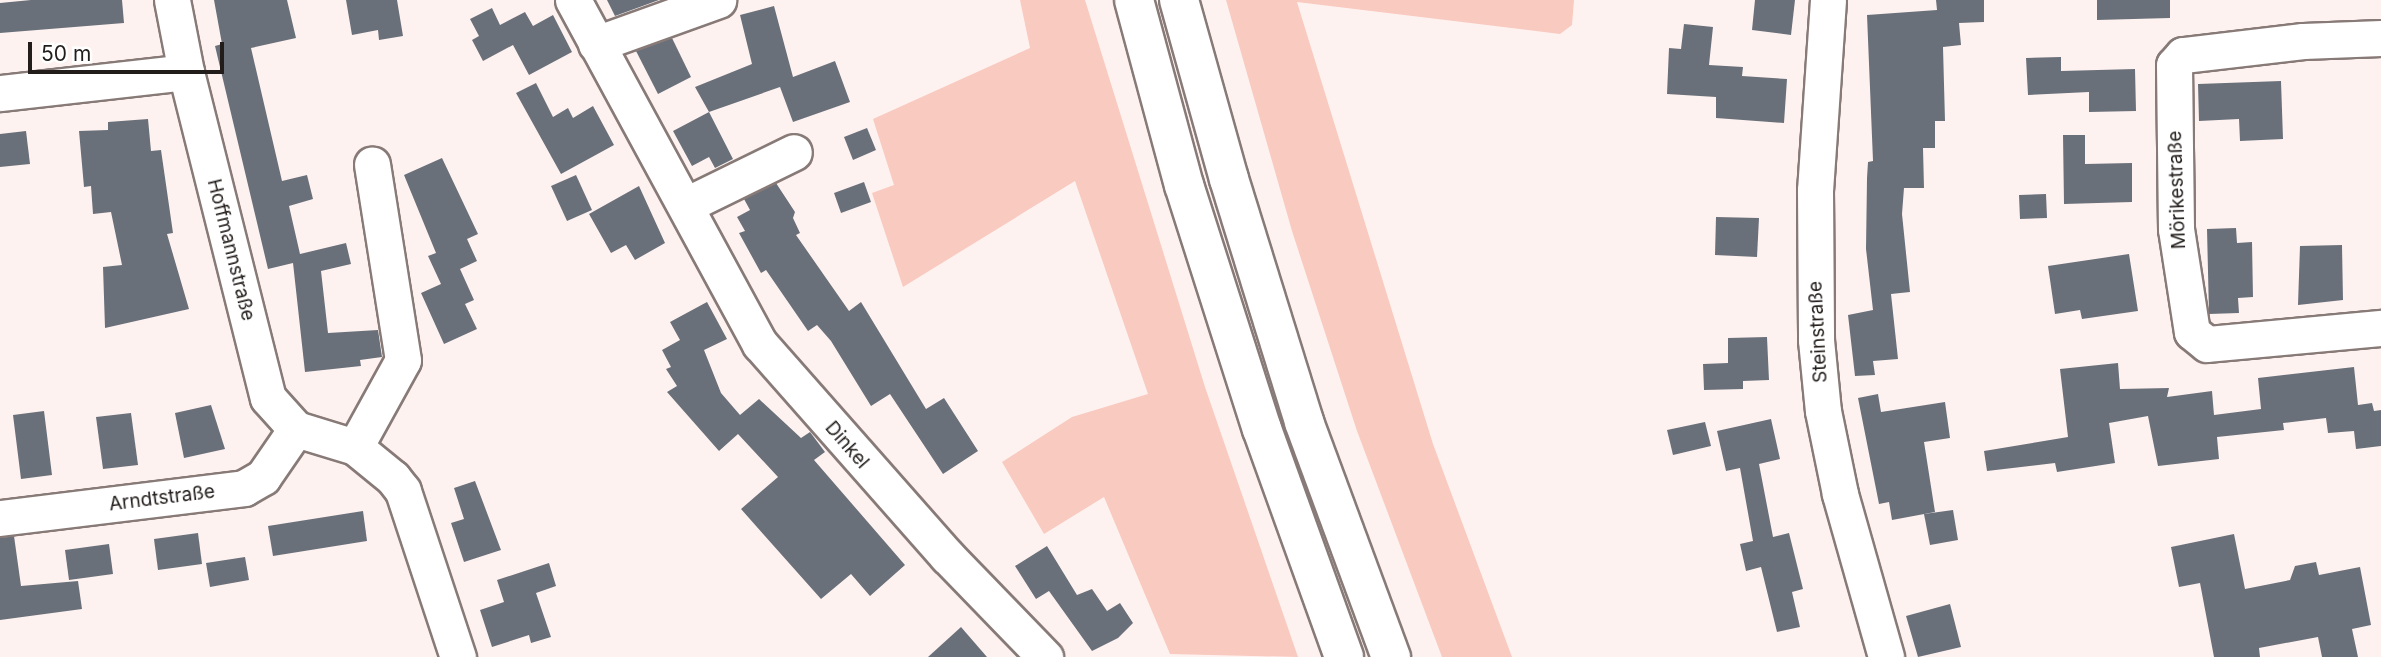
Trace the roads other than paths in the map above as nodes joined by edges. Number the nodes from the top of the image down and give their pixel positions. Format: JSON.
{"nodes":[{"id":1,"x":172,"y":0,"type":"edge"},
{"id":2,"x":573,"y":0,"type":"edge"},
{"id":3,"x":718,"y":0,"type":"edge"},
{"id":4,"x":1133,"y":0,"type":"edge"},
{"id":5,"x":1180,"y":0,"type":"edge"},
{"id":6,"x":1828,"y":0,"type":"edge"},
{"id":7,"x":2381,"y":38,"type":"edge"},
{"id":8,"x":596,"y":44,"type":"junction"},
{"id":9,"x":186,"y":72,"type":"junction"},
{"id":10,"x":0,"y":93,"type":"edge"},
{"id":11,"x":794,"y":152,"type":"dead end"},
{"id":12,"x":372,"y":164,"type":"dead end"},
{"id":13,"x":686,"y":205,"type":"junction"},
{"id":14,"x":2381,"y":328,"type":"edge"},
{"id":15,"x":296,"y":429,"type":"junction"},
{"id":16,"x":355,"y":447,"type":"junction"},
{"id":17,"x":0,"y":518,"type":"edge"},
{"id":18,"x":458,"y":657,"type":"edge"},
{"id":19,"x":1045,"y":657,"type":"edge"},
{"id":20,"x":1344,"y":657,"type":"edge"},
{"id":21,"x":1391,"y":657,"type":"edge"},
{"id":22,"x":1886,"y":657,"type":"edge"}],
"edges":[{"from":1,"to":9,"type":"street","name":"Hoffmannstraße"},
{"from":2,"to":8,"type":"street","name":"Dinkel"},
{"from":3,"to":8,"type":"street"},
{"from":4,"to":20,"type":"highway"},
{"from":5,"to":21,"type":"highway"},
{"from":6,"to":22,"type":"street","name":"Steinstraße"},
{"from":7,"to":14,"type":"street","name":"Mörikestraße"},
{"from":8,"to":13,"type":"street","name":"Dinkel"},
{"from":9,"to":10,"type":"street"},
{"from":9,"to":15,"type":"street","name":"Hoffmannstraße"},
{"from":11,"to":13,"type":"street"},
{"from":12,"to":16,"type":"street"},
{"from":13,"to":19,"type":"street","name":"Dinkel"},
{"from":15,"to":16,"type":"street"},
{"from":15,"to":17,"type":"street","name":"Arndtstraße"},
{"from":16,"to":18,"type":"street"}]}
